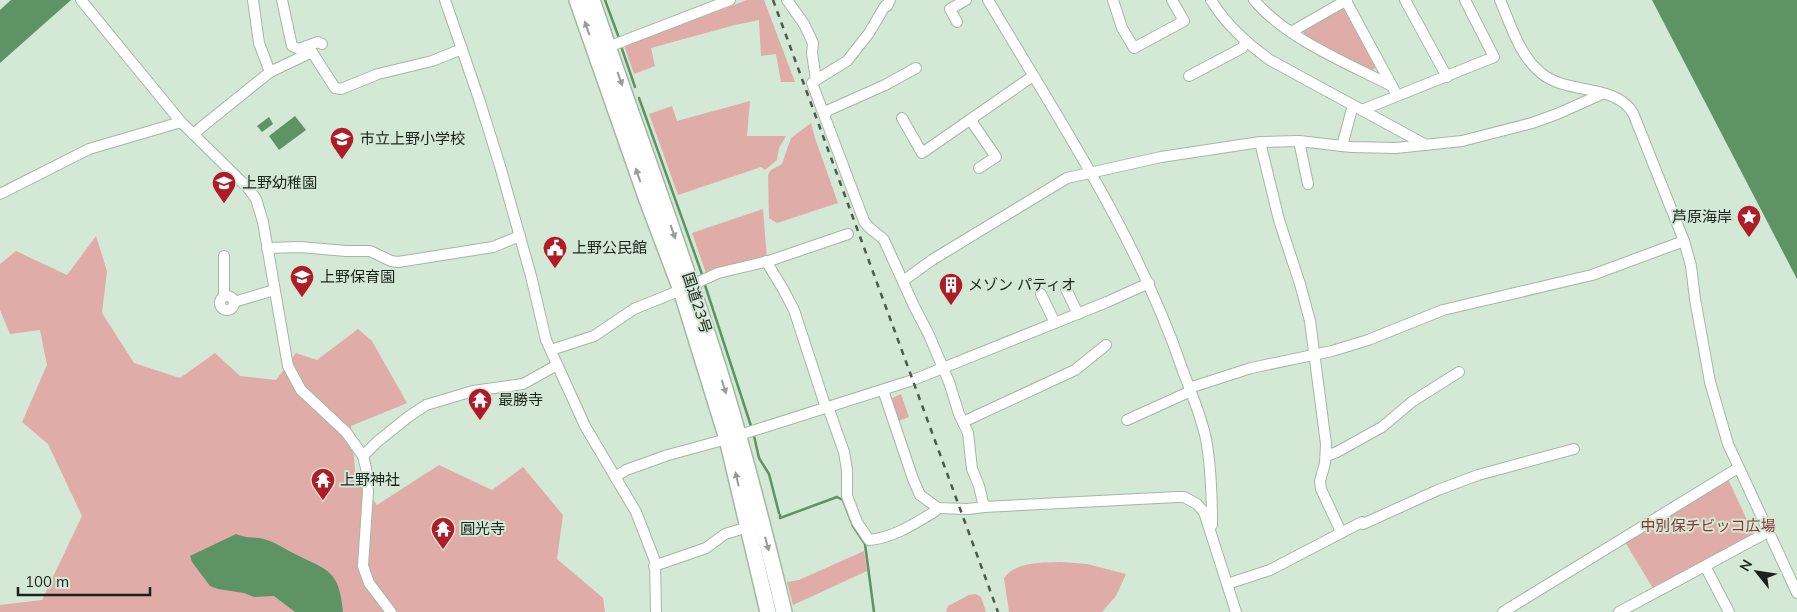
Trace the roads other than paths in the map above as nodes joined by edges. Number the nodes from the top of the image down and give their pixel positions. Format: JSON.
{"nodes":[{"id":1,"x":82,"y":0,"type":"edge"},
{"id":2,"x":253,"y":0,"type":"edge"},
{"id":3,"x":282,"y":0,"type":"edge"},
{"id":4,"x":445,"y":0,"type":"edge"},
{"id":5,"x":578,"y":0,"type":"edge"},
{"id":6,"x":592,"y":0,"type":"edge"},
{"id":7,"x":730,"y":0,"type":"edge"},
{"id":8,"x":787,"y":0,"type":"edge"},
{"id":9,"x":890,"y":0,"type":"edge"},
{"id":10,"x":966,"y":0,"type":"edge"},
{"id":11,"x":988,"y":0,"type":"edge"},
{"id":12,"x":1113,"y":0,"type":"edge"},
{"id":13,"x":1172,"y":0,"type":"edge"},
{"id":14,"x":1211,"y":0,"type":"edge"},
{"id":15,"x":1254,"y":0,"type":"edge"},
{"id":16,"x":1346,"y":0,"type":"edge"},
{"id":17,"x":1405,"y":0,"type":"edge"},
{"id":18,"x":1466,"y":0,"type":"edge"},
{"id":19,"x":1500,"y":0,"type":"edge"},
{"id":20,"x":957,"y":22,"type":"dead end"},
{"id":21,"x":1291,"y":32,"type":"junction"},
{"id":22,"x":1246,"y":42,"type":"junction"},
{"id":23,"x":322,"y":44,"type":"dead end"},
{"id":24,"x":608,"y":46,"type":"junction"},
{"id":25,"x":462,"y":49,"type":"junction"},
{"id":26,"x":916,"y":68,"type":"dead end"},
{"id":27,"x":270,"y":72,"type":"junction"},
{"id":28,"x":1033,"y":76,"type":"junction"},
{"id":29,"x":1189,"y":76,"type":"dead end"},
{"id":30,"x":1447,"y":76,"type":"junction"},
{"id":31,"x":816,"y":80,"type":"junction"},
{"id":32,"x":1395,"y":91,"type":"junction"},
{"id":33,"x":1602,"y":94,"type":"junction"},
{"id":34,"x":1357,"y":108,"type":"junction"},
{"id":35,"x":824,"y":114,"type":"junction"},
{"id":36,"x":902,"y":118,"type":"dead end"},
{"id":37,"x":972,"y":119,"type":"junction"},
{"id":38,"x":181,"y":122,"type":"junction"},
{"id":39,"x":193,"y":134,"type":"junction"},
{"id":40,"x":1299,"y":140,"type":"junction"},
{"id":41,"x":1260,"y":142,"type":"junction"},
{"id":42,"x":1342,"y":146,"type":"junction"},
{"id":43,"x":1427,"y":146,"type":"junction"},
{"id":44,"x":979,"y":168,"type":"dead end"},
{"id":45,"x":1091,"y":173,"type":"junction"},
{"id":46,"x":1308,"y":184,"type":"dead end"},
{"id":47,"x":0,"y":194,"type":"edge"},
{"id":48,"x":848,"y":234,"type":"dead end"},
{"id":49,"x":520,"y":236,"type":"junction"},
{"id":50,"x":1684,"y":241,"type":"junction"},
{"id":51,"x":267,"y":248,"type":"junction"},
{"id":52,"x":224,"y":256,"type":"dead end"},
{"id":53,"x":766,"y":261,"type":"junction"},
{"id":54,"x":903,"y":282,"type":"junction"},
{"id":55,"x":1149,"y":283,"type":"junction"},
{"id":56,"x":686,"y":288,"type":"junction"},
{"id":57,"x":1066,"y":289,"type":"dead end"},
{"id":58,"x":274,"y":290,"type":"junction"},
{"id":59,"x":1041,"y":294,"type":"dead end"},
{"id":60,"x":1078,"y":314,"type":"junction"},
{"id":61,"x":1055,"y":323,"type":"junction"},
{"id":62,"x":1106,"y":344,"type":"dead end"},
{"id":63,"x":551,"y":350,"type":"junction"},
{"id":64,"x":1313,"y":356,"type":"junction"},
{"id":65,"x":557,"y":365,"type":"junction"},
{"id":66,"x":944,"y":368,"type":"junction"},
{"id":67,"x":1459,"y":372,"type":"dead end"},
{"id":68,"x":1190,"y":389,"type":"junction"},
{"id":69,"x":883,"y":390,"type":"junction"},
{"id":70,"x":827,"y":407,"type":"junction"},
{"id":71,"x":1127,"y":420,"type":"dead end"},
{"id":72,"x":963,"y":422,"type":"junction"},
{"id":73,"x":733,"y":437,"type":"junction"},
{"id":74,"x":1574,"y":449,"type":"dead end"},
{"id":75,"x":363,"y":456,"type":"junction"},
{"id":76,"x":1326,"y":456,"type":"junction"},
{"id":77,"x":1738,"y":468,"type":"junction"},
{"id":78,"x":615,"y":477,"type":"junction"},
{"id":79,"x":984,"y":507,"type":"junction"},
{"id":80,"x":938,"y":508,"type":"junction"},
{"id":81,"x":748,"y":527,"type":"junction"},
{"id":82,"x":1341,"y":532,"type":"junction"},
{"id":83,"x":1768,"y":532,"type":"junction"},
{"id":84,"x":1212,"y":534,"type":"junction"},
{"id":85,"x":654,"y":566,"type":"junction"},
{"id":86,"x":1705,"y":566,"type":"junction"},
{"id":87,"x":1227,"y":584,"type":"junction"},
{"id":88,"x":1797,"y":593,"type":"edge"},
{"id":89,"x":392,"y":612,"type":"edge"},
{"id":90,"x":656,"y":612,"type":"edge"},
{"id":91,"x":768,"y":612,"type":"edge"},
{"id":92,"x":784,"y":612,"type":"edge"},
{"id":93,"x":1236,"y":612,"type":"edge"},
{"id":94,"x":1503,"y":612,"type":"edge"},
{"id":95,"x":1619,"y":612,"type":"edge"},
{"id":96,"x":1729,"y":612,"type":"edge"}],
"edges":[{"from":1,"to":38,"type":"street"},
{"from":2,"to":27,"type":"street"},
{"from":3,"to":23,"type":"street"},
{"from":4,"to":25,"type":"street"},
{"from":56,"to":5,"type":"highway","name":"国道23号","one_way":true},
{"from":6,"to":24,"type":"highway","name":"国道23号"},
{"from":7,"to":24,"type":"street"},
{"from":8,"to":31,"type":"street"},
{"from":9,"to":31,"type":"street"},
{"from":10,"to":20,"type":"street"},
{"from":11,"to":28,"type":"street"},
{"from":12,"to":13,"type":"street"},
{"from":14,"to":22,"type":"street"},
{"from":15,"to":21,"type":"street"},
{"from":16,"to":21,"type":"street"},
{"from":16,"to":32,"type":"street"},
{"from":17,"to":30,"type":"street"},
{"from":18,"to":30,"type":"street"},
{"from":19,"to":33,"type":"street"},
{"from":21,"to":32,"type":"street"},
{"from":22,"to":29,"type":"street"},
{"from":22,"to":34,"type":"street"},
{"from":24,"to":56,"type":"highway","name":"国道23号","one_way":true},
{"from":25,"to":27,"type":"street"},
{"from":25,"to":49,"type":"street"},
{"from":26,"to":35,"type":"street"},
{"from":27,"to":39,"type":"street"},
{"from":28,"to":37,"type":"street"},
{"from":28,"to":45,"type":"street"},
{"from":30,"to":32,"type":"street"},
{"from":31,"to":35,"type":"street"},
{"from":32,"to":34,"type":"street"},
{"from":33,"to":43,"type":"street"},
{"from":33,"to":50,"type":"street"},
{"from":34,"to":42,"type":"street"},
{"from":34,"to":43,"type":"street"},
{"from":35,"to":54,"type":"street"},
{"from":36,"to":37,"type":"street"},
{"from":37,"to":44,"type":"street"},
{"from":38,"to":39,"type":"street"},
{"from":38,"to":47,"type":"street"},
{"from":39,"to":51,"type":"street"},
{"from":40,"to":41,"type":"street"},
{"from":40,"to":42,"type":"street"},
{"from":40,"to":46,"type":"street"},
{"from":41,"to":45,"type":"street"},
{"from":41,"to":64,"type":"street"},
{"from":42,"to":43,"type":"street"},
{"from":45,"to":54,"type":"street"},
{"from":45,"to":55,"type":"street"},
{"from":48,"to":53,"type":"street"},
{"from":49,"to":51,"type":"street"},
{"from":49,"to":63,"type":"street"},
{"from":50,"to":64,"type":"street"},
{"from":50,"to":77,"type":"street"},
{"from":51,"to":58,"type":"street"},
{"from":52,"to":58,"type":"street"},
{"from":53,"to":56,"type":"street"},
{"from":53,"to":70,"type":"street"},
{"from":54,"to":66,"type":"street"},
{"from":55,"to":60,"type":"street"},
{"from":55,"to":68,"type":"street"},
{"from":56,"to":63,"type":"street"},
{"from":56,"to":73,"type":"highway","name":"国道23号"},
{"from":57,"to":60,"type":"street"},
{"from":58,"to":75,"type":"street"},
{"from":59,"to":61,"type":"street"},
{"from":60,"to":61,"type":"street"},
{"from":61,"to":66,"type":"street"},
{"from":62,"to":72,"type":"street"},
{"from":63,"to":65,"type":"street"},
{"from":64,"to":68,"type":"street"},
{"from":64,"to":76,"type":"street"},
{"from":65,"to":75,"type":"street"},
{"from":65,"to":78,"type":"street"},
{"from":66,"to":69,"type":"street"},
{"from":66,"to":72,"type":"street"},
{"from":67,"to":76,"type":"street"},
{"from":68,"to":71,"type":"street"},
{"from":68,"to":84,"type":"street"},
{"from":69,"to":70,"type":"street"},
{"from":69,"to":80,"type":"street"},
{"from":70,"to":73,"type":"street"},
{"from":70,"to":80,"type":"street"},
{"from":72,"to":79,"type":"street"},
{"from":73,"to":78,"type":"street"},
{"from":81,"to":73,"type":"highway","name":"国道23号","one_way":true},
{"from":73,"to":92,"type":"highway","name":"国道23号","one_way":true},
{"from":74,"to":82,"type":"street"},
{"from":75,"to":89,"type":"street"},
{"from":76,"to":82,"type":"street"},
{"from":77,"to":83,"type":"street"},
{"from":77,"to":94,"type":"street"},
{"from":78,"to":85,"type":"street"},
{"from":79,"to":80,"type":"street"},
{"from":79,"to":84,"type":"street"},
{"from":81,"to":85,"type":"street"},
{"from":81,"to":91,"type":"highway","name":"国道23号"},
{"from":82,"to":87,"type":"street"},
{"from":83,"to":86,"type":"street"},
{"from":83,"to":88,"type":"street"},
{"from":84,"to":87,"type":"street"},
{"from":85,"to":90,"type":"street"},
{"from":86,"to":95,"type":"street"},
{"from":86,"to":96,"type":"street"},
{"from":87,"to":93,"type":"street"}]}
